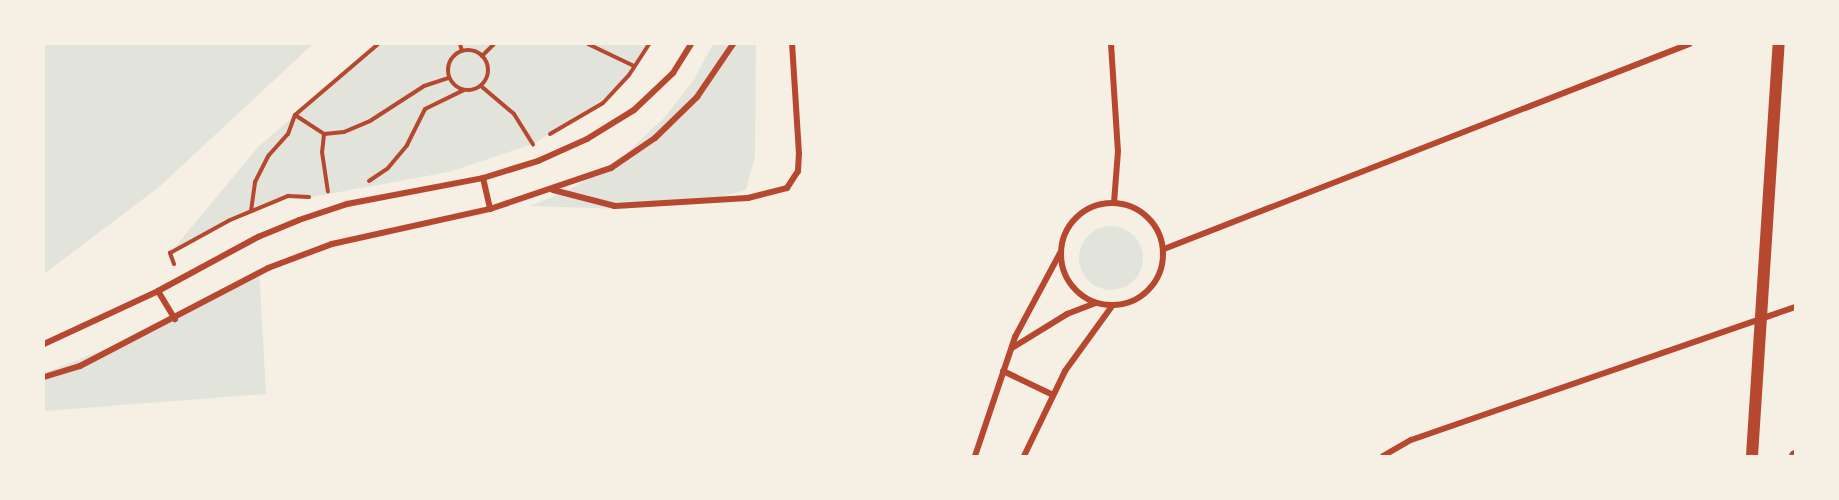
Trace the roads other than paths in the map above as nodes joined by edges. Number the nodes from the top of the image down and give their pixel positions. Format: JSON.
{"nodes":[{"id":1,"x":691,"y":44,"type":"edge"},
{"id":2,"x":733,"y":44,"type":"edge"},
{"id":3,"x":792,"y":44,"type":"edge"},
{"id":4,"x":1111,"y":44,"type":"edge"},
{"id":5,"x":1689,"y":44,"type":"edge"},
{"id":6,"x":1779,"y":44,"type":"edge"},
{"id":7,"x":483,"y":178,"type":"junction"},
{"id":8,"x":551,"y":190,"type":"junction"},
{"id":9,"x":1114,"y":203,"type":"junction"},
{"id":10,"x":490,"y":209,"type":"junction"},
{"id":11,"x":1164,"y":249,"type":"junction"},
{"id":12,"x":1060,"y":252,"type":"junction"},
{"id":13,"x":158,"y":291,"type":"junction"},
{"id":14,"x":1095,"y":303,"type":"junction"},
{"id":15,"x":1112,"y":306,"type":"junction"},
{"id":16,"x":1796,"y":307,"type":"edge"},
{"id":17,"x":1760,"y":317,"type":"junction"},
{"id":18,"x":175,"y":319,"type":"junction"},
{"id":19,"x":44,"y":344,"type":"edge"},
{"id":20,"x":1011,"y":348,"type":"junction"},
{"id":21,"x":1003,"y":370,"type":"junction"},
{"id":22,"x":44,"y":377,"type":"edge"},
{"id":23,"x":1053,"y":394,"type":"junction"},
{"id":24,"x":975,"y":456,"type":"edge"},
{"id":25,"x":1024,"y":456,"type":"edge"},
{"id":26,"x":1383,"y":456,"type":"edge"},
{"id":27,"x":1752,"y":456,"type":"edge"}],
"edges":[{"from":1,"to":7,"type":"street"},
{"from":2,"to":8,"type":"street"},
{"from":3,"to":8,"type":"street"},
{"from":4,"to":9,"type":"street"},
{"from":5,"to":11,"type":"street"},
{"from":6,"to":17,"type":"main road"},
{"from":7,"to":10,"type":"street"},
{"from":7,"to":13,"type":"street"},
{"from":8,"to":10,"type":"street"},
{"from":9,"to":11,"type":"street"},
{"from":9,"to":12,"type":"street"},
{"from":10,"to":18,"type":"street"},
{"from":11,"to":15,"type":"street"},
{"from":12,"to":14,"type":"street"},
{"from":12,"to":20,"type":"street"},
{"from":13,"to":18,"type":"street"},
{"from":13,"to":19,"type":"street"},
{"from":14,"to":15,"type":"street"},
{"from":14,"to":20,"type":"street"},
{"from":15,"to":23,"type":"street"},
{"from":16,"to":17,"type":"street"},
{"from":17,"to":26,"type":"street"},
{"from":17,"to":27,"type":"main road"},
{"from":18,"to":22,"type":"street"},
{"from":20,"to":21,"type":"street"},
{"from":21,"to":23,"type":"street"},
{"from":21,"to":24,"type":"street"},
{"from":23,"to":25,"type":"street"}]}
